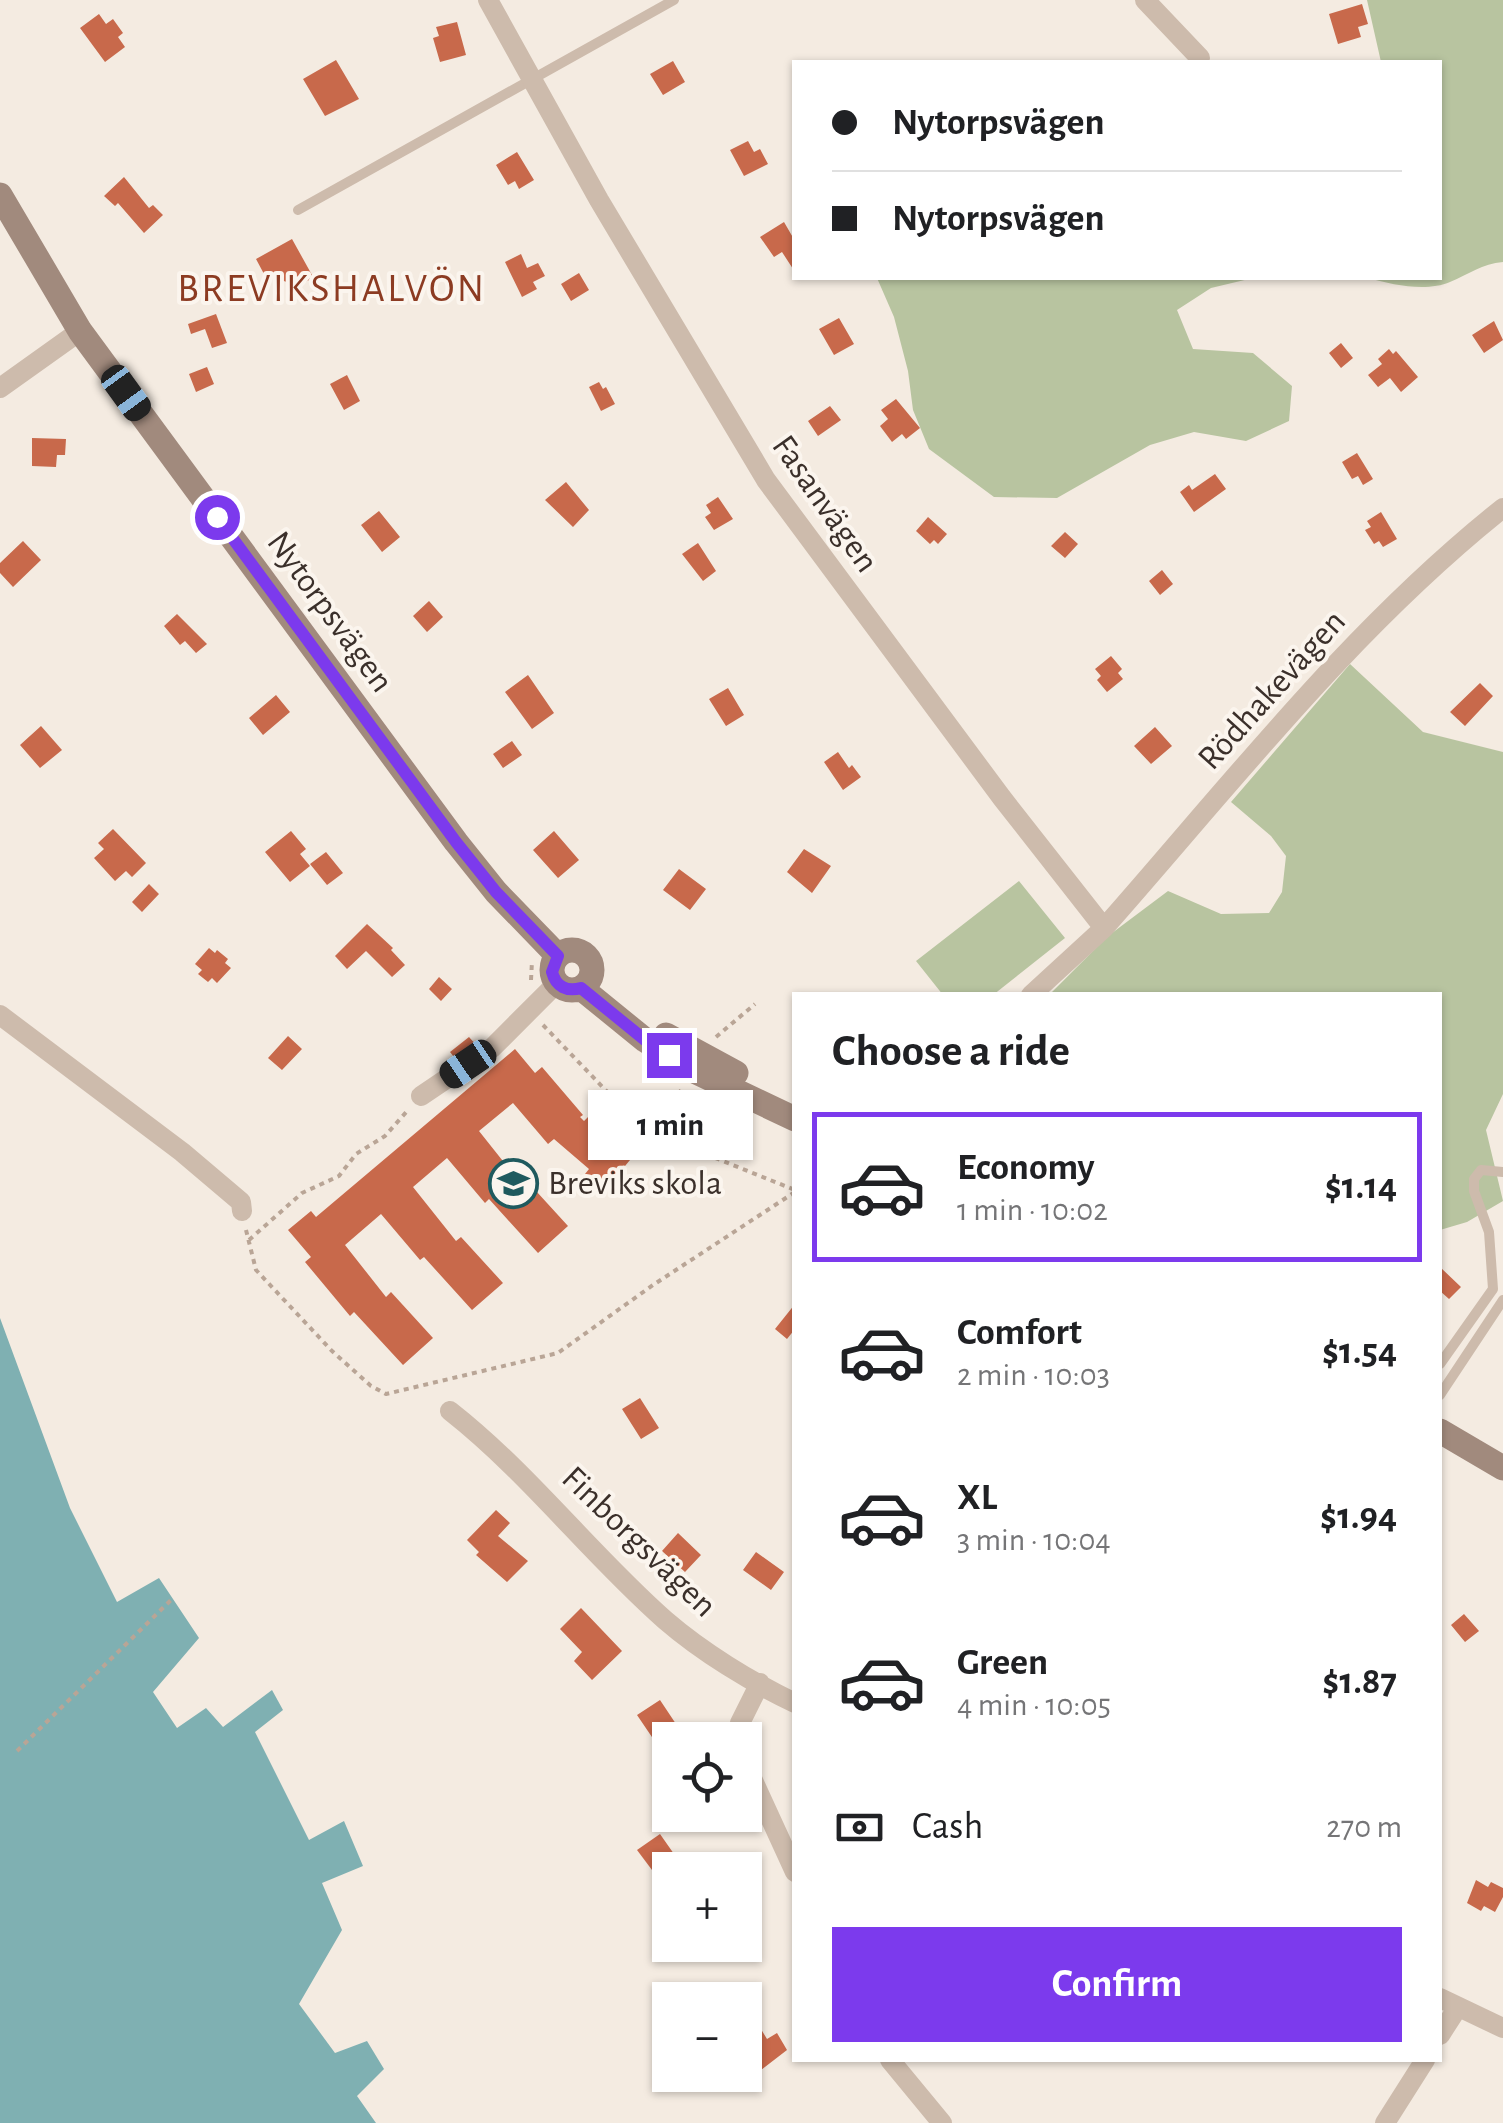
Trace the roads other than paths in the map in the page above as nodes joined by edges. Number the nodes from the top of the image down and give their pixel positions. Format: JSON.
{"nodes":[{"id":1,"x":488,"y":0,"type":"edge"},
{"id":2,"x":674,"y":0,"type":"edge"},
{"id":3,"x":1144,"y":0,"type":"edge"},
{"id":4,"x":1200,"y":58,"type":"dead end"},
{"id":5,"x":532,"y":79,"type":"junction"},
{"id":6,"x":0,"y":195,"type":"edge"},
{"id":7,"x":298,"y":210,"type":"dead end"},
{"id":8,"x":80,"y":331,"type":"junction"},
{"id":9,"x":0,"y":388,"type":"edge"},
{"id":10,"x":1503,"y":508,"type":"edge"},
{"id":11,"x":1104,"y":928,"type":"junction"},
{"id":12,"x":558,"y":956,"type":"junction"},
{"id":13,"x":576,"y":983,"type":"junction"},
{"id":14,"x":1034,"y":992,"type":"edge"},
{"id":15,"x":0,"y":1015,"type":"edge"},
{"id":16,"x":421,"y":1096,"type":"road end"},
{"id":17,"x":792,"y":1099,"type":"edge"},
{"id":18,"x":792,"y":1118,"type":"edge"},
{"id":19,"x":1503,"y":1172,"type":"edge"},
{"id":20,"x":242,"y":1210,"type":"road end"},
{"id":21,"x":1503,"y":1300,"type":"edge"},
{"id":22,"x":1442,"y":1361,"type":"edge"},
{"id":23,"x":1442,"y":1392,"type":"edge"},
{"id":24,"x":450,"y":1410,"type":"dead end"},
{"id":25,"x":1442,"y":1433,"type":"edge"},
{"id":26,"x":1503,"y":1468,"type":"edge"},
{"id":27,"x":760,"y":1683,"type":"junction"},
{"id":28,"x":792,"y":1701,"type":"edge"},
{"id":29,"x":740,"y":1722,"type":"edge"},
{"id":30,"x":762,"y":1800,"type":"edge"},
{"id":31,"x":792,"y":1865,"type":"edge"},
{"id":32,"x":1449,"y":2002,"type":"edge"},
{"id":33,"x":1442,"y":2028,"type":"edge"},
{"id":34,"x":1503,"y":2028,"type":"edge"},
{"id":35,"x":892,"y":2062,"type":"edge"},
{"id":36,"x":1424,"y":2062,"type":"edge"},
{"id":37,"x":942,"y":2123,"type":"edge"},
{"id":38,"x":1385,"y":2123,"type":"edge"}],
"edges":[{"from":1,"to":5,"type":"street","name":"Fasanvägen"},
{"from":2,"to":5,"type":"lane"},
{"from":3,"to":4,"type":"street"},
{"from":5,"to":7,"type":"lane"},
{"from":5,"to":11,"type":"street","name":"Fasanvägen"},
{"from":6,"to":8,"type":"street","name":"Nytorpsvägen"},
{"from":8,"to":9,"type":"street"},
{"from":8,"to":12,"type":"street","name":"Nytorpsvägen"},
{"from":10,"to":11,"type":"street","name":"Rödhakevägen"},
{"from":11,"to":14,"type":"street"},
{"from":12,"to":13,"type":"street"},
{"from":12,"to":13,"type":"street","name":"Nytorpsvägen"},
{"from":13,"to":16,"type":"street"},
{"from":13,"to":17,"type":"street"},
{"from":13,"to":18,"type":"street"},
{"from":15,"to":20,"type":"street"},
{"from":19,"to":22,"type":"lane"},
{"from":21,"to":23,"type":"lane"},
{"from":24,"to":27,"type":"street","name":"Finborgsvägen"},
{"from":25,"to":26,"type":"street"},
{"from":27,"to":28,"type":"street","name":"Finborgsvägen"},
{"from":27,"to":29,"type":"street"},
{"from":30,"to":31,"type":"street"},
{"from":32,"to":33,"type":"street"},
{"from":32,"to":34,"type":"street"},
{"from":35,"to":37,"type":"street"},
{"from":36,"to":38,"type":"street"}]}
